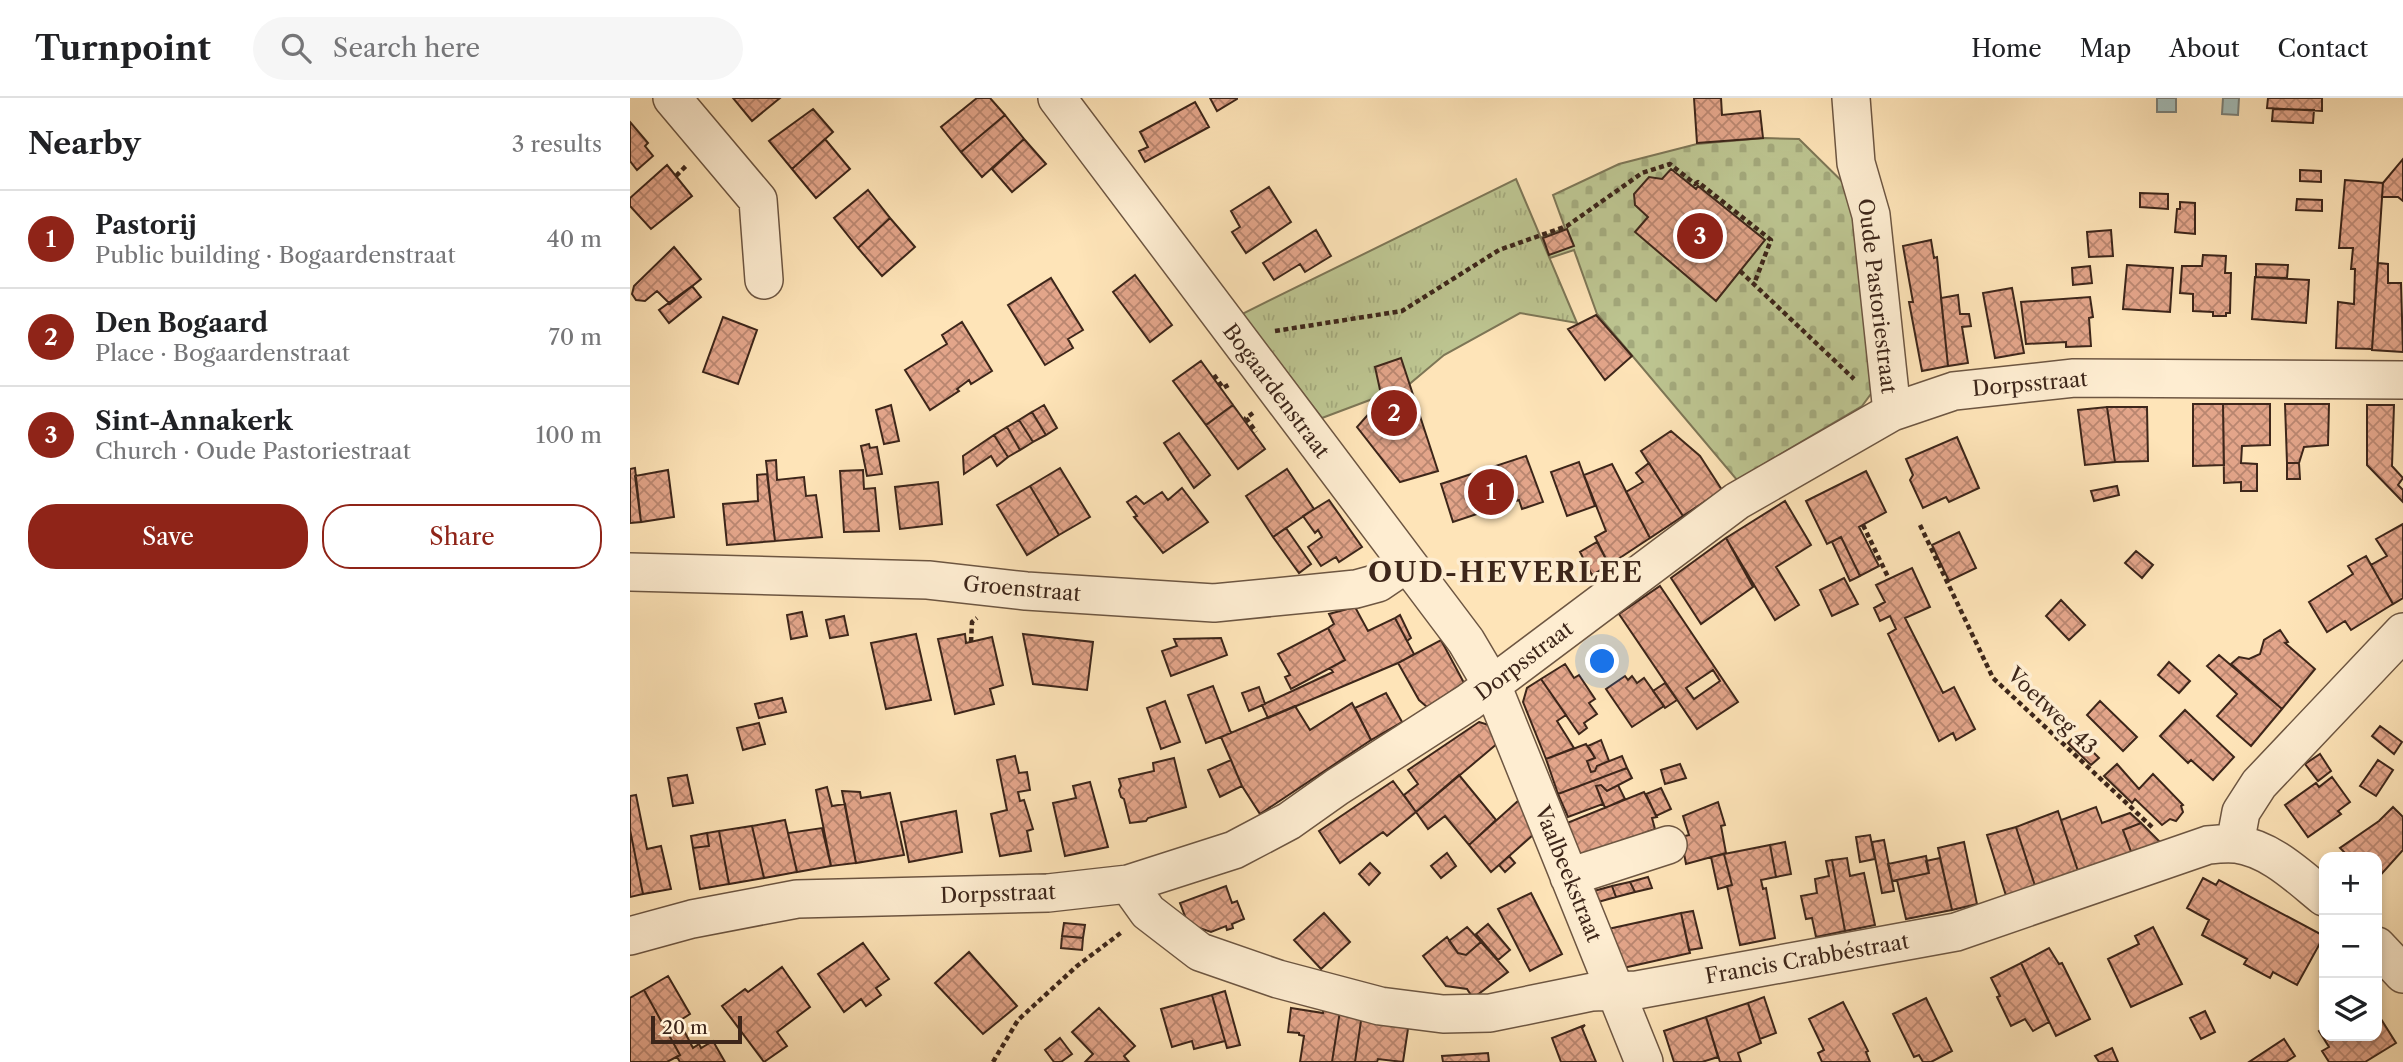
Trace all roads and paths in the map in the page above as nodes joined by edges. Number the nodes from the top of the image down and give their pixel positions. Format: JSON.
{"nodes":[{"id":1,"x":672,"y":98,"type":"edge"},
{"id":2,"x":1057,"y":98,"type":"edge"},
{"id":3,"x":1851,"y":98,"type":"edge"},
{"id":4,"x":1740,"y":271,"type":"dead end"},
{"id":5,"x":764,"y":280,"type":"dead end"},
{"id":6,"x":1754,"y":284,"type":"junction"},
{"id":7,"x":1267,"y":334,"type":"dead end"},
{"id":8,"x":1214,"y":375,"type":"dead end"},
{"id":9,"x":2403,"y":380,"type":"edge"},
{"id":10,"x":1223,"y":388,"type":"dead end"},
{"id":11,"x":1885,"y":416,"type":"junction"},
{"id":12,"x":1245,"y":418,"type":"dead end"},
{"id":13,"x":1256,"y":432,"type":"dead end"},
{"id":14,"x":1863,"y":525,"type":"dead end"},
{"id":15,"x":1920,"y":525,"type":"dead end"},
{"id":16,"x":1406,"y":564,"type":"junction"},
{"id":17,"x":630,"y":572,"type":"edge"},
{"id":18,"x":1889,"y":579,"type":"dead end"},
{"id":19,"x":979,"y":616,"type":"dead end"},
{"id":20,"x":2403,"y":632,"type":"edge"},
{"id":21,"x":971,"y":642,"type":"dead end"},
{"id":22,"x":1492,"y":685,"type":"junction"},
{"id":23,"x":2235,"y":844,"type":"junction"},
{"id":24,"x":1668,"y":845,"type":"dead end"},
{"id":25,"x":2181,"y":855,"type":"junction"},
{"id":26,"x":1569,"y":877,"type":"junction"},
{"id":27,"x":2319,"y":893,"type":"edge"},
{"id":28,"x":1138,"y":898,"type":"junction"},
{"id":29,"x":630,"y":936,"type":"edge"},
{"id":30,"x":2382,"y":951,"type":"edge"},
{"id":31,"x":2403,"y":974,"type":"edge"},
{"id":32,"x":1603,"y":991,"type":"junction"},
{"id":33,"x":993,"y":1062,"type":"edge"},
{"id":34,"x":1644,"y":1062,"type":"edge"}],
"edges":[{"from":1,"to":5,"type":"street"},
{"from":2,"to":16,"type":"street","name":"Bogaardenstraat"},
{"from":3,"to":11,"type":"street","name":"Oude Pastoriestraat"},
{"from":4,"to":6,"type":"path"},
{"from":6,"to":7,"type":"path"},
{"from":6,"to":11,"type":"path"},
{"from":8,"to":10,"type":"path"},
{"from":9,"to":11,"type":"street","name":"Dorpsstraat"},
{"from":11,"to":22,"type":"street","name":"Dorpsstraat"},
{"from":12,"to":13,"type":"path"},
{"from":14,"to":18,"type":"path"},
{"from":15,"to":25,"type":"path","name":"Voetweg 43"},
{"from":16,"to":17,"type":"street","name":"Groenstraat"},
{"from":16,"to":22,"type":"street","name":"Bogaardenstraat"},
{"from":19,"to":21,"type":"path"},
{"from":20,"to":23,"type":"street"},
{"from":22,"to":26,"type":"street","name":"Vaalbeekstraat"},
{"from":22,"to":28,"type":"street","name":"Dorpsstraat"},
{"from":23,"to":25,"type":"street","name":"Francis Crabbéstraat"},
{"from":23,"to":27,"type":"street"},
{"from":24,"to":26,"type":"street"},
{"from":25,"to":32,"type":"street","name":"Francis Crabbéstraat"},
{"from":26,"to":32,"type":"street","name":"Vaalbeekstraat"},
{"from":28,"to":29,"type":"street","name":"Dorpsstraat"},
{"from":28,"to":32,"type":"street","name":"Francis Crabbéstraat"},
{"from":28,"to":33,"type":"path"},
{"from":30,"to":31,"type":"street"},
{"from":32,"to":34,"type":"street","name":"Vaalbeekstraat"}]}
